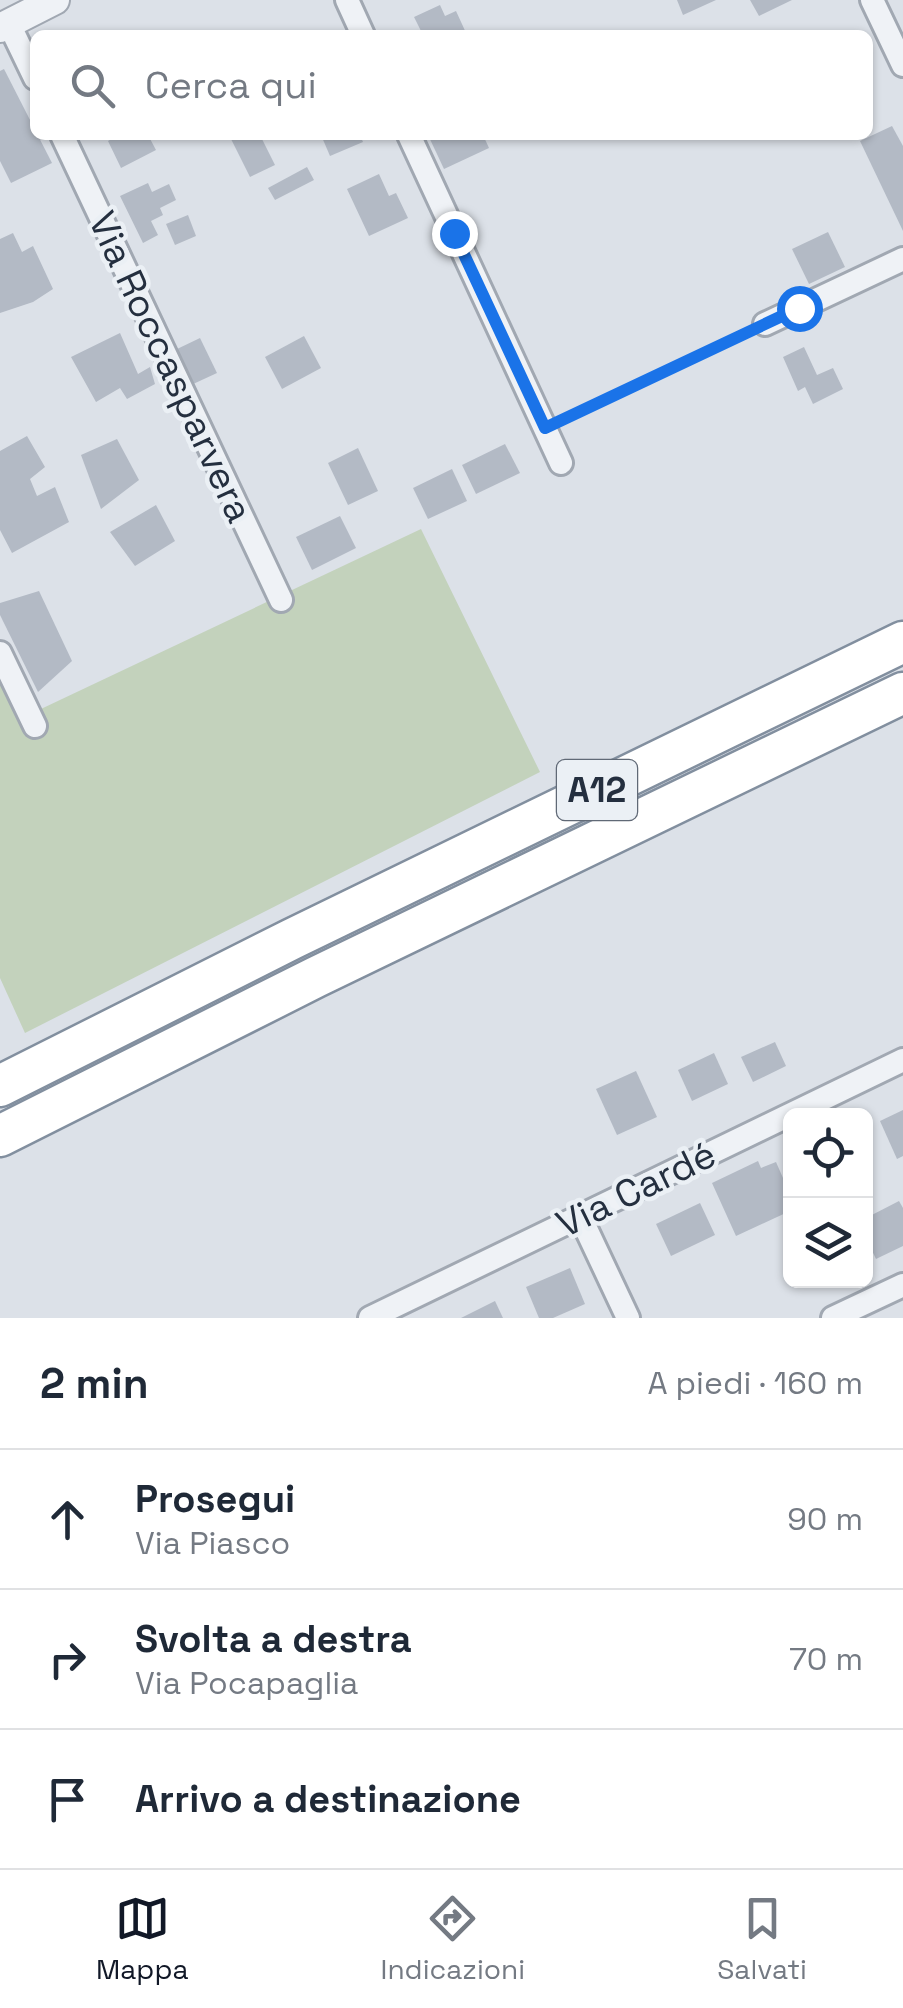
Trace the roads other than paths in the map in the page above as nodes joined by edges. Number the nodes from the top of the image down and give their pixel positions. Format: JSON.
{"nodes":[{"id":1,"x":55,"y":0,"type":"edge"},
{"id":2,"x":346,"y":0,"type":"edge"},
{"id":3,"x":872,"y":0,"type":"edge"},
{"id":4,"x":5,"y":26,"type":"edge"},
{"id":5,"x":361,"y":30,"type":"edge"},
{"id":6,"x":903,"y":64,"type":"edge"},
{"id":7,"x":30,"y":69,"type":"edge"},
{"id":8,"x":64,"y":140,"type":"edge"},
{"id":9,"x":411,"y":140,"type":"edge"},
{"id":10,"x":903,"y":259,"type":"edge"},
{"id":11,"x":765,"y":324,"type":"road end"},
{"id":12,"x":561,"y":464,"type":"dead end"},
{"id":13,"x":281,"y":600,"type":"dead end"},
{"id":14,"x":903,"y":642,"type":"edge"},
{"id":15,"x":0,"y":653,"type":"edge"},
{"id":16,"x":903,"y":693,"type":"edge"},
{"id":17,"x":35,"y":726,"type":"dead end"},
{"id":18,"x":292,"y":938,"type":"junction"},
{"id":19,"x":316,"y":978,"type":"junction"},
{"id":20,"x":903,"y":1060,"type":"edge"},
{"id":21,"x":0,"y":1068,"type":"edge"},
{"id":22,"x":0,"y":1086,"type":"edge"},
{"id":23,"x":0,"y":1117,"type":"edge"},
{"id":24,"x":0,"y":1136,"type":"edge"},
{"id":25,"x":580,"y":1216,"type":"junction"},
{"id":26,"x":903,"y":1285,"type":"edge"},
{"id":27,"x":370,"y":1318,"type":"edge"},
{"id":28,"x":628,"y":1318,"type":"edge"},
{"id":29,"x":834,"y":1318,"type":"edge"}],
"edges":[{"from":1,"to":4,"type":"street"},
{"from":2,"to":5,"type":"street"},
{"from":3,"to":6,"type":"street"},
{"from":4,"to":7,"type":"street"},
{"from":8,"to":13,"type":"street","name":"Via Roccasparvera"},
{"from":9,"to":12,"type":"street"},
{"from":10,"to":11,"type":"street"},
{"from":14,"to":18,"type":"highway","number":"A12"},
{"from":15,"to":17,"type":"street"},
{"from":16,"to":19,"type":"highway","number":"A12"},
{"from":18,"to":21,"type":"highway"},
{"from":18,"to":22,"type":"highway"},
{"from":19,"to":23,"type":"highway"},
{"from":19,"to":24,"type":"highway"},
{"from":20,"to":25,"type":"street","name":"Via Cardé"},
{"from":25,"to":27,"type":"street","name":"Via Cardé"},
{"from":25,"to":28,"type":"street"},
{"from":26,"to":29,"type":"street"}]}
